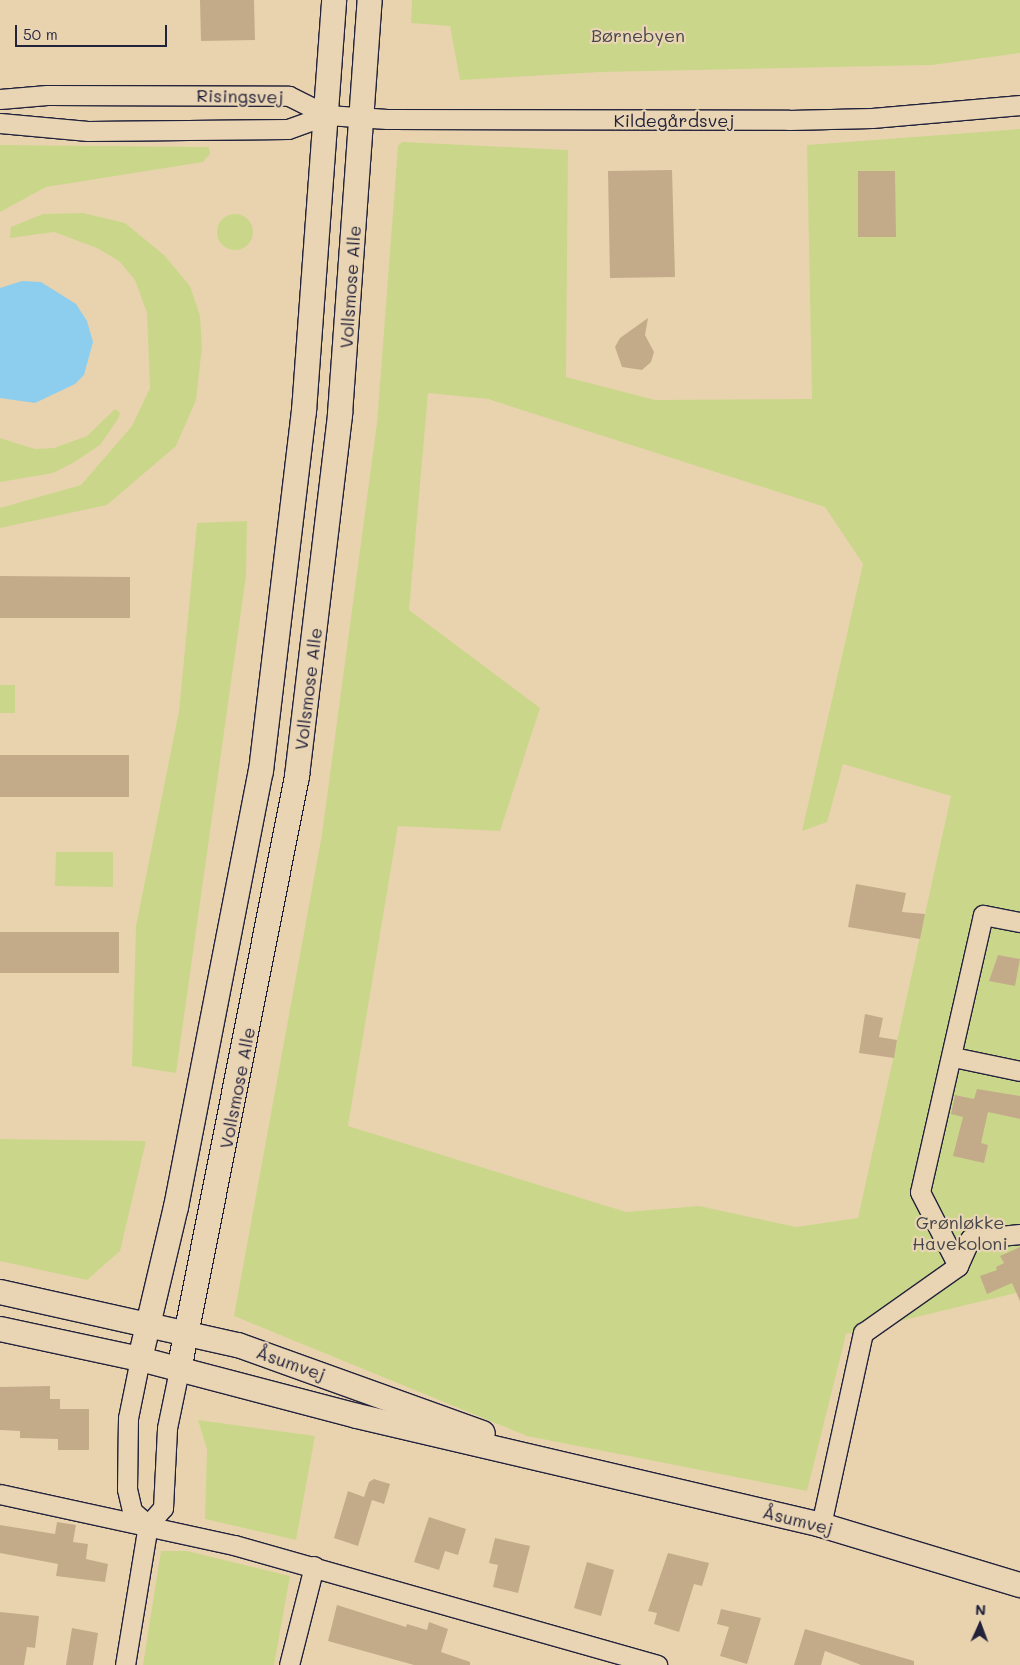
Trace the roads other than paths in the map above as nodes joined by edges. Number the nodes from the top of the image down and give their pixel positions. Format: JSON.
{"nodes":[{"id":1,"x":334,"y":0,"type":"edge"},
{"id":2,"x":370,"y":0,"type":"edge"},
{"id":3,"x":0,"y":99,"type":"edge"},
{"id":4,"x":1020,"y":104,"type":"edge"},
{"id":5,"x":327,"y":115,"type":"junction"},
{"id":6,"x":363,"y":118,"type":"junction"},
{"id":7,"x":0,"y":123,"type":"edge"},
{"id":8,"x":1020,"y":922,"type":"edge"},
{"id":9,"x":954,"y":1056,"type":"junction"},
{"id":10,"x":1020,"y":1070,"type":"edge"},
{"id":11,"x":1020,"y":1234,"type":"edge"},
{"id":12,"x":958,"y":1266,"type":"junction"},
{"id":13,"x":0,"y":1292,"type":"edge"},
{"id":14,"x":148,"y":1325,"type":"junction"},
{"id":15,"x":0,"y":1329,"type":"edge"},
{"id":16,"x":187,"y":1333,"type":"junction"},
{"id":17,"x":140,"y":1359,"type":"junction"},
{"id":18,"x":179,"y":1370,"type":"junction"},
{"id":19,"x":573,"y":1467,"type":"junction"},
{"id":20,"x":0,"y":1494,"type":"edge"},
{"id":21,"x":148,"y":1525,"type":"junction"},
{"id":22,"x":822,"y":1525,"type":"junction"},
{"id":23,"x":314,"y":1566,"type":"junction"},
{"id":24,"x":1020,"y":1585,"type":"edge"},
{"id":25,"x":125,"y":1665,"type":"edge"},
{"id":26,"x":289,"y":1665,"type":"edge"},
{"id":27,"x":656,"y":1665,"type":"edge"}],
"edges":[{"from":1,"to":5,"type":"street","name":"Vollsmose Alle"},
{"from":2,"to":6,"type":"street","name":"Vollsmose Alle"},
{"from":3,"to":5,"type":"street","name":"Risingsvej"},
{"from":4,"to":6,"type":"street","name":"Kildegårdsvej"},
{"from":5,"to":6,"type":"street","name":"Kildegårdsvej"},
{"from":5,"to":7,"type":"street","name":"Risingsvej"},
{"from":5,"to":14,"type":"street","name":"Vollsmose Alle"},
{"from":6,"to":16,"type":"street","name":"Vollsmose Alle"},
{"from":8,"to":9,"type":"street"},
{"from":9,"to":10,"type":"street"},
{"from":9,"to":12,"type":"street"},
{"from":11,"to":12,"type":"street"},
{"from":12,"to":22,"type":"street"},
{"from":13,"to":14,"type":"street","name":"Åsumvej"},
{"from":14,"to":16,"type":"street","name":"Åsumvej"},
{"from":14,"to":17,"type":"street","name":"Vollsmose Alle"},
{"from":15,"to":17,"type":"street","name":"Åsumvej"},
{"from":16,"to":18,"type":"street","name":"Vollsmose Alle"},
{"from":16,"to":19,"type":"street","name":"Åsumvej"},
{"from":17,"to":18,"type":"street","name":"Åsumvej"},
{"from":17,"to":21,"type":"street"},
{"from":18,"to":19,"type":"street","name":"Åsumvej"},
{"from":18,"to":21,"type":"street"},
{"from":19,"to":22,"type":"street","name":"Åsumvej"},
{"from":20,"to":21,"type":"street"},
{"from":21,"to":23,"type":"street"},
{"from":21,"to":25,"type":"street"},
{"from":22,"to":24,"type":"street","name":"Åsumvej"},
{"from":23,"to":26,"type":"street"},
{"from":23,"to":27,"type":"street"}]}
